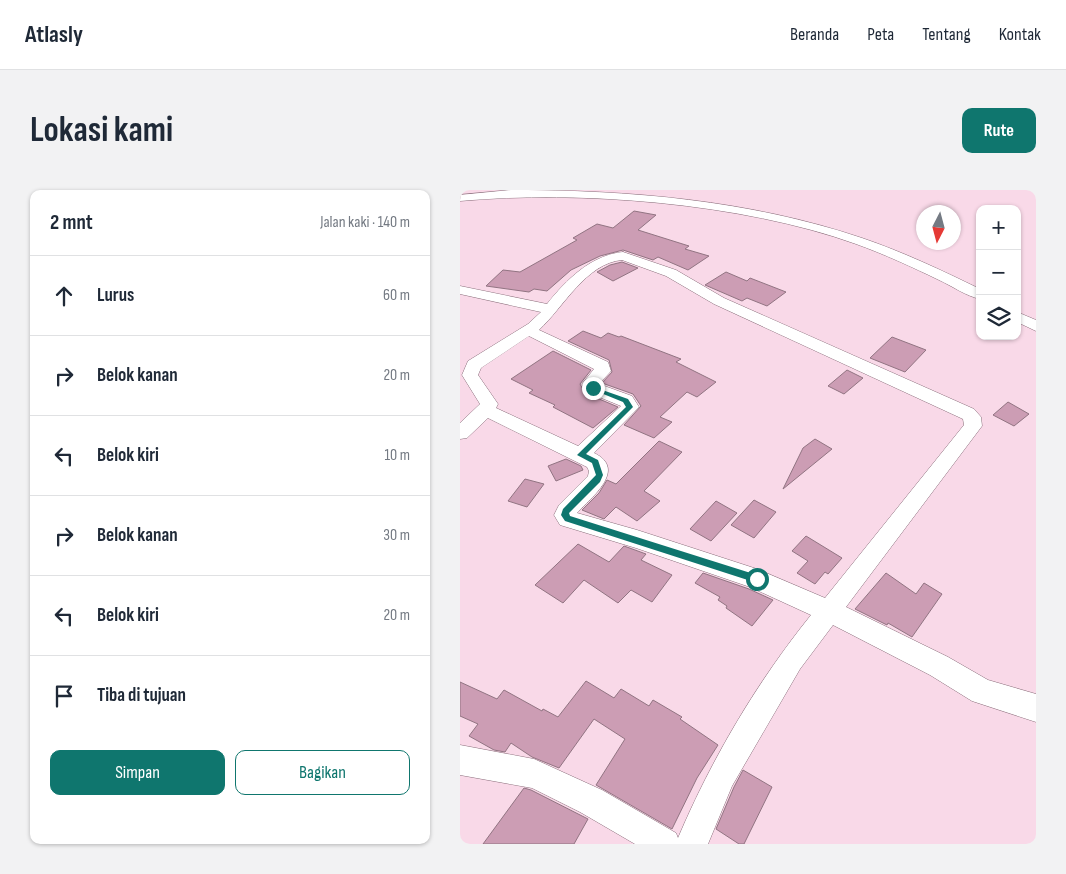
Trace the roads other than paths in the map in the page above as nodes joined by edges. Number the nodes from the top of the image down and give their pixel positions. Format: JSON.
{"nodes":[{"id":1,"x":460,"y":198,"type":"edge"},
{"id":2,"x":460,"y":290,"type":"edge"},
{"id":3,"x":976,"y":293,"type":"edge"},
{"id":4,"x":549,"y":309,"type":"junction"},
{"id":5,"x":1021,"y":318,"type":"edge"},
{"id":6,"x":1036,"y":326,"type":"edge"},
{"id":7,"x":528,"y":330,"type":"junction"},
{"id":8,"x":486,"y":410,"type":"junction"},
{"id":9,"x":460,"y":433,"type":"edge"},
{"id":10,"x":581,"y":455,"type":"junction"},
{"id":11,"x":829,"y":611,"type":"junction"},
{"id":12,"x":1036,"y":708,"type":"edge"},
{"id":13,"x":460,"y":760,"type":"edge"},
{"id":14,"x":665,"y":844,"type":"edge"},
{"id":15,"x":692,"y":844,"type":"edge"}],
"edges":[{"from":1,"to":3,"type":"street"},
{"from":2,"to":4,"type":"street"},
{"from":4,"to":7,"type":"street"},
{"from":4,"to":11,"type":"street"},
{"from":5,"to":6,"type":"street"},
{"from":7,"to":8,"type":"street"},
{"from":7,"to":10,"type":"street"},
{"from":8,"to":9,"type":"street"},
{"from":8,"to":10,"type":"street"},
{"from":10,"to":11,"type":"street"},
{"from":11,"to":12,"type":"street"},
{"from":11,"to":15,"type":"street"},
{"from":13,"to":14,"type":"street"}]}
